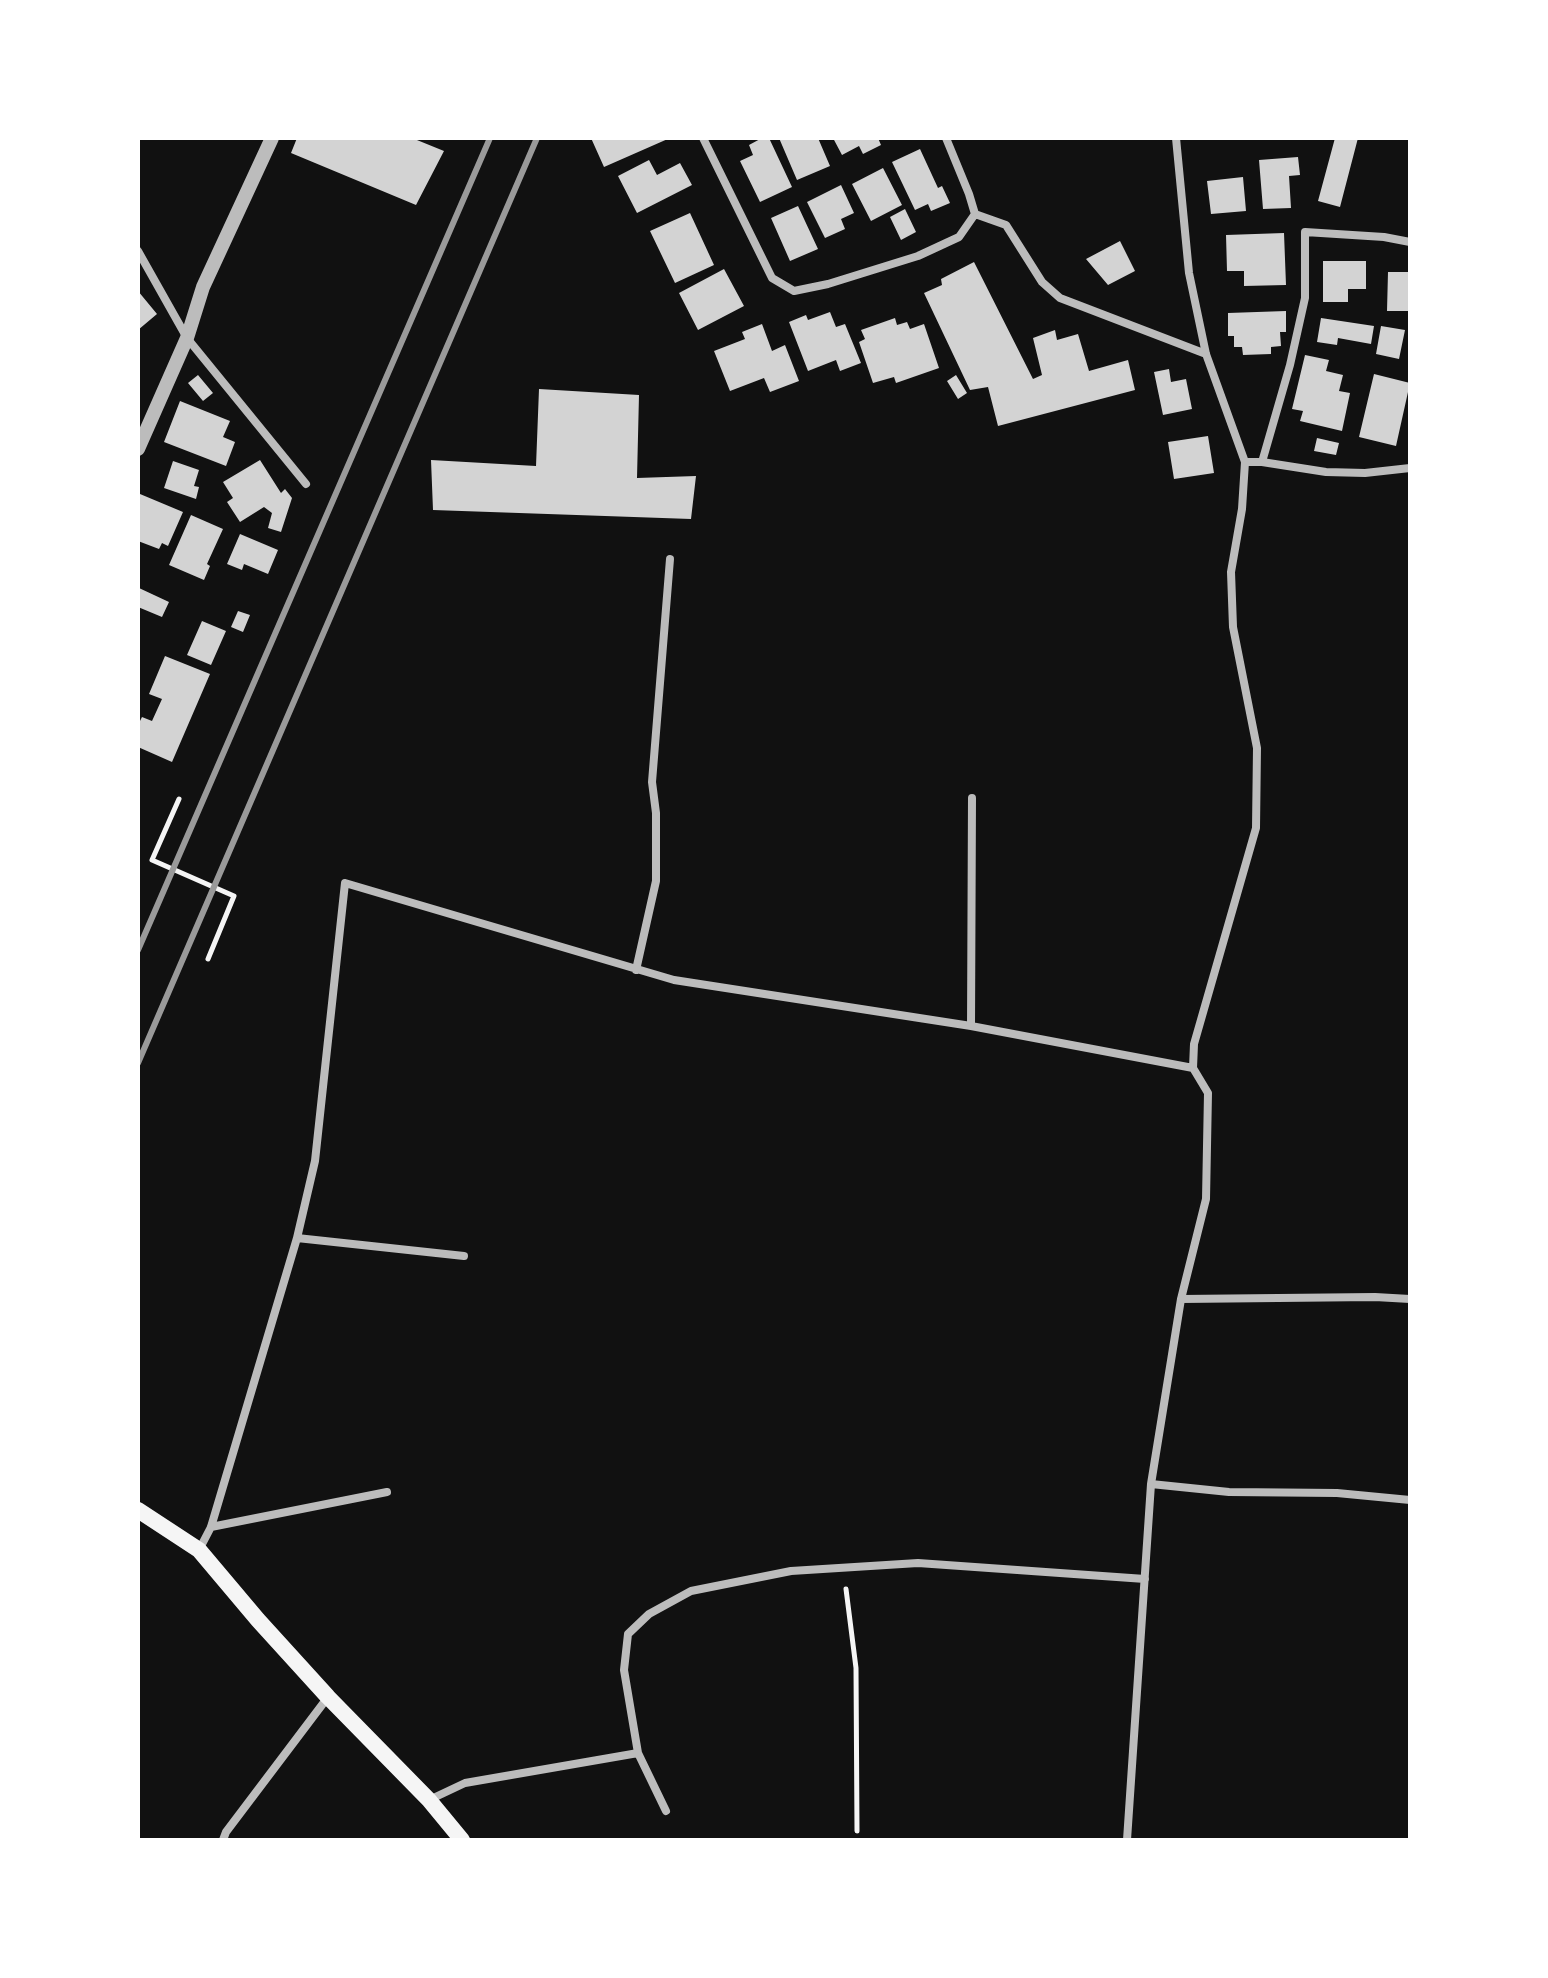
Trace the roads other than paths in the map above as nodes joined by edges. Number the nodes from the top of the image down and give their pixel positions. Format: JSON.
{"nodes":[{"id":1,"x":272,"y":138,"type":"edge"},
{"id":2,"x":703,"y":138,"type":"edge"},
{"id":3,"x":946,"y":138,"type":"edge"},
{"id":4,"x":1176,"y":138,"type":"edge"},
{"id":5,"x":975,"y":214,"type":"junction"},
{"id":6,"x":1410,"y":242,"type":"edge"},
{"id":7,"x":138,"y":251,"type":"edge"},
{"id":8,"x":187,"y":338,"type":"junction"},
{"id":9,"x":1206,"y":354,"type":"junction"},
{"id":10,"x":138,"y":449,"type":"edge"},
{"id":11,"x":1245,"y":462,"type":"junction"},
{"id":12,"x":1262,"y":462,"type":"junction"},
{"id":13,"x":1410,"y":468,"type":"edge"},
{"id":14,"x":306,"y":484,"type":"dead end"},
{"id":15,"x":670,"y":559,"type":"dead end"},
{"id":16,"x":972,"y":798,"type":"dead end"},
{"id":17,"x":636,"y":970,"type":"junction"},
{"id":18,"x":971,"y":1026,"type":"junction"},
{"id":19,"x":1193,"y":1068,"type":"junction"},
{"id":20,"x":297,"y":1238,"type":"junction"},
{"id":21,"x":464,"y":1256,"type":"dead end"},
{"id":22,"x":1181,"y":1299,"type":"junction"},
{"id":23,"x":1410,"y":1299,"type":"edge"},
{"id":24,"x":1151,"y":1484,"type":"junction"},
{"id":25,"x":387,"y":1492,"type":"dead end"},
{"id":26,"x":1410,"y":1500,"type":"edge"},
{"id":27,"x":138,"y":1510,"type":"edge"},
{"id":28,"x":211,"y":1527,"type":"junction"},
{"id":29,"x":199,"y":1550,"type":"junction"},
{"id":30,"x":1145,"y":1579,"type":"junction"},
{"id":31,"x":328,"y":1697,"type":"junction"},
{"id":32,"x":638,"y":1753,"type":"junction"},
{"id":33,"x":429,"y":1800,"type":"junction"},
{"id":34,"x":666,"y":1811,"type":"dead end"},
{"id":35,"x":223,"y":1840,"type":"edge"},
{"id":36,"x":462,"y":1840,"type":"edge"},
{"id":37,"x":1127,"y":1840,"type":"edge"}],
"edges":[{"from":1,"to":8,"type":"street"},
{"from":2,"to":5,"type":"street"},
{"from":3,"to":5,"type":"street"},
{"from":4,"to":9,"type":"street"},
{"from":5,"to":9,"type":"street"},
{"from":6,"to":12,"type":"street"},
{"from":7,"to":8,"type":"street"},
{"from":8,"to":10,"type":"street"},
{"from":8,"to":14,"type":"street"},
{"from":9,"to":11,"type":"street"},
{"from":11,"to":12,"type":"street"},
{"from":11,"to":19,"type":"street"},
{"from":12,"to":13,"type":"street"},
{"from":15,"to":17,"type":"street"},
{"from":16,"to":18,"type":"street"},
{"from":17,"to":18,"type":"street"},
{"from":17,"to":20,"type":"street"},
{"from":18,"to":19,"type":"street"},
{"from":19,"to":22,"type":"street"},
{"from":20,"to":21,"type":"street"},
{"from":20,"to":28,"type":"street"},
{"from":22,"to":23,"type":"street"},
{"from":22,"to":24,"type":"street"},
{"from":24,"to":26,"type":"street"},
{"from":24,"to":30,"type":"street"},
{"from":25,"to":28,"type":"street"},
{"from":27,"to":29,"type":"main road"},
{"from":28,"to":29,"type":"street"},
{"from":29,"to":31,"type":"main road"},
{"from":30,"to":32,"type":"street"},
{"from":30,"to":37,"type":"street"},
{"from":31,"to":33,"type":"main road"},
{"from":31,"to":35,"type":"street"},
{"from":32,"to":33,"type":"street"},
{"from":32,"to":34,"type":"street"},
{"from":33,"to":36,"type":"main road"}]}
